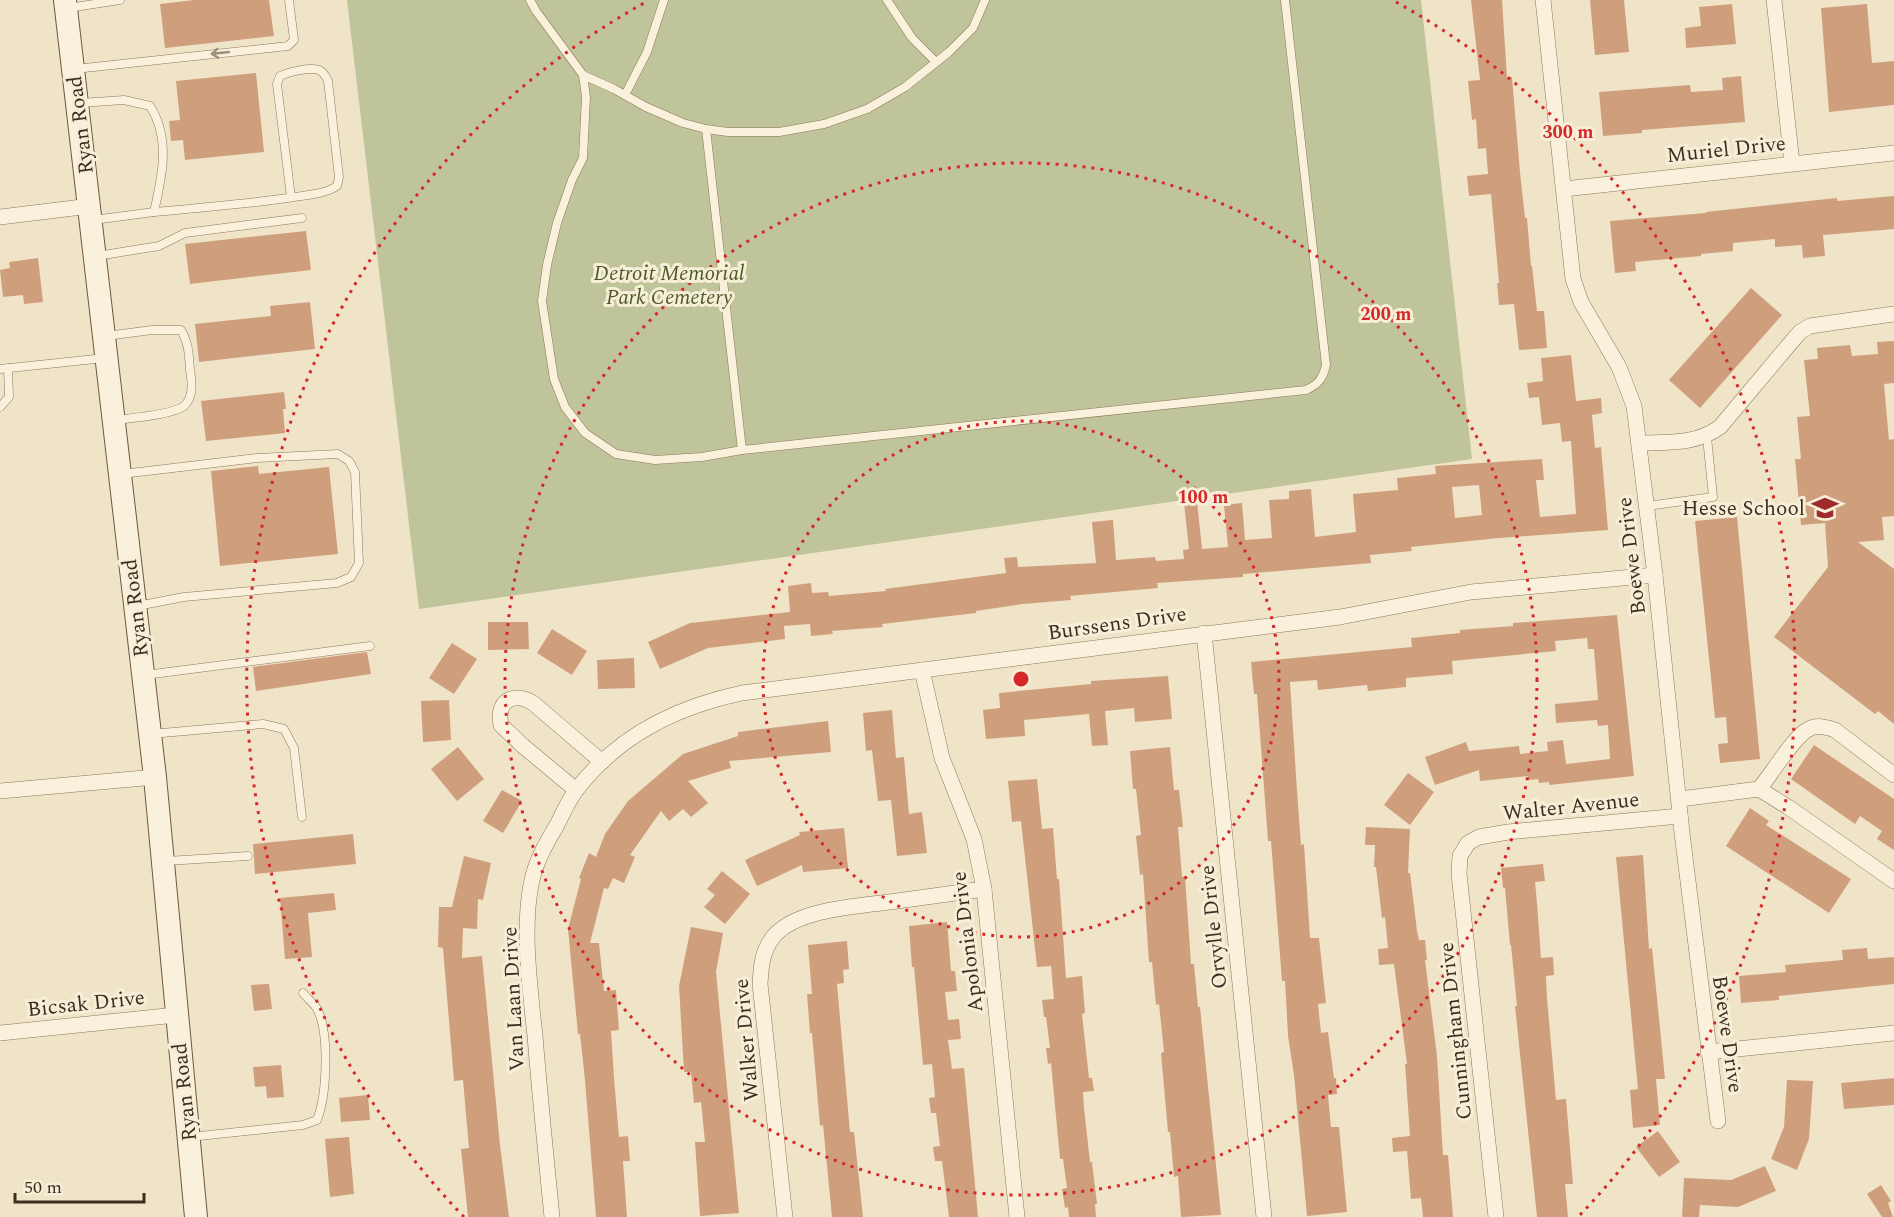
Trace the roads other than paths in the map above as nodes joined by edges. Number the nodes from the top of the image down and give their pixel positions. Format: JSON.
{"nodes":[{"id":1,"x":120,"y":0,"type":"edge"},
{"id":2,"x":289,"y":0,"type":"edge"},
{"id":3,"x":530,"y":0,"type":"edge"},
{"id":4,"x":664,"y":0,"type":"edge"},
{"id":5,"x":887,"y":0,"type":"edge"},
{"id":6,"x":985,"y":0,"type":"edge"},
{"id":7,"x":1285,"y":0,"type":"edge"},
{"id":8,"x":1543,"y":0,"type":"edge"},
{"id":9,"x":1774,"y":0,"type":"edge"},
{"id":10,"x":66,"y":4,"type":"edge"},
{"id":11,"x":936,"y":62,"type":"junction"},
{"id":12,"x":74,"y":69,"type":"junction"},
{"id":13,"x":583,"y":75,"type":"junction"},
{"id":14,"x":625,"y":95,"type":"junction"},
{"id":15,"x":78,"y":103,"type":"junction"},
{"id":16,"x":706,"y":129,"type":"junction"},
{"id":17,"x":1894,"y":153,"type":"edge"},
{"id":18,"x":1792,"y":163,"type":"junction"},
{"id":19,"x":1564,"y":189,"type":"junction"},
{"id":20,"x":291,"y":197,"type":"junction"},
{"id":21,"x":154,"y":212,"type":"junction"},
{"id":22,"x":90,"y":213,"type":"junction"},
{"id":23,"x":0,"y":217,"type":"edge"},
{"id":24,"x":302,"y":218,"type":"dead end"},
{"id":25,"x":95,"y":256,"type":"junction"},
{"id":26,"x":1894,"y":314,"type":"edge"},
{"id":27,"x":106,"y":347,"type":"junction"},
{"id":28,"x":4,"y":368,"type":"edge"},
{"id":29,"x":0,"y":407,"type":"edge"},
{"id":30,"x":114,"y":420,"type":"junction"},
{"id":31,"x":1707,"y":437,"type":"junction"},
{"id":32,"x":1639,"y":443,"type":"junction"},
{"id":33,"x":742,"y":450,"type":"junction"},
{"id":34,"x":120,"y":474,"type":"junction"},
{"id":35,"x":1647,"y":506,"type":"junction"},
{"id":36,"x":1655,"y":575,"type":"junction"},
{"id":37,"x":135,"y":607,"type":"junction"},
{"id":38,"x":1204,"y":633,"type":"junction"},
{"id":39,"x":370,"y":646,"type":"dead end"},
{"id":40,"x":922,"y":670,"type":"junction"},
{"id":41,"x":143,"y":675,"type":"junction"},
{"id":42,"x":150,"y":734,"type":"junction"},
{"id":43,"x":602,"y":762,"type":"junction"},
{"id":44,"x":1894,"y":775,"type":"edge"},
{"id":45,"x":155,"y":777,"type":"junction"},
{"id":46,"x":1759,"y":789,"type":"junction"},
{"id":47,"x":576,"y":790,"type":"junction"},
{"id":48,"x":0,"y":791,"type":"edge"},
{"id":49,"x":1680,"y":799,"type":"junction"},
{"id":50,"x":1680,"y":816,"type":"junction"},
{"id":51,"x":302,"y":817,"type":"dead end"},
{"id":52,"x":1468,"y":843,"type":"joint"},
{"id":53,"x":248,"y":856,"type":"dead end"},
{"id":54,"x":163,"y":862,"type":"junction"},
{"id":55,"x":1894,"y":881,"type":"edge"},
{"id":56,"x":984,"y":889,"type":"junction"},
{"id":57,"x":303,"y":993,"type":"dead end"},
{"id":58,"x":176,"y":1015,"type":"junction"},
{"id":59,"x":0,"y":1033,"type":"edge"},
{"id":60,"x":1894,"y":1033,"type":"edge"},
{"id":61,"x":1708,"y":1052,"type":"junction"},
{"id":62,"x":1718,"y":1121,"type":"dead end"},
{"id":63,"x":188,"y":1137,"type":"junction"},
{"id":64,"x":196,"y":1217,"type":"edge"},
{"id":65,"x":552,"y":1217,"type":"edge"},
{"id":66,"x":785,"y":1217,"type":"edge"},
{"id":67,"x":1017,"y":1217,"type":"edge"},
{"id":68,"x":1264,"y":1217,"type":"edge"},
{"id":69,"x":1496,"y":1217,"type":"edge"}],
"edges":[{"from":1,"to":10,"type":"lane"},
{"from":2,"to":12,"type":"lane","one_way":true},
{"from":3,"to":13,"type":"lane"},
{"from":4,"to":14,"type":"lane"},
{"from":5,"to":11,"type":"lane"},
{"from":6,"to":11,"type":"lane"},
{"from":7,"to":33,"type":"lane"},
{"from":8,"to":19,"type":"street","name":"Boewe Drive"},
{"from":9,"to":18,"type":"street"},
{"from":10,"to":12,"type":"main road","name":"Ryan Road"},
{"from":11,"to":16,"type":"lane"},
{"from":12,"to":15,"type":"main road","name":"Ryan Road"},
{"from":13,"to":14,"type":"lane"},
{"from":13,"to":33,"type":"lane"},
{"from":14,"to":16,"type":"lane"},
{"from":15,"to":21,"type":"lane"},
{"from":15,"to":22,"type":"main road","name":"Ryan Road"},
{"from":16,"to":33,"type":"lane"},
{"from":17,"to":18,"type":"street","name":"Muriel Drive"},
{"from":18,"to":19,"type":"street","name":"Muriel Drive"},
{"from":19,"to":32,"type":"street","name":"Boewe Drive"},
{"from":20,"to":20,"type":"lane"},
{"from":20,"to":21,"type":"lane"},
{"from":21,"to":22,"type":"lane"},
{"from":22,"to":23,"type":"street"},
{"from":22,"to":25,"type":"main road","name":"Ryan Road"},
{"from":24,"to":25,"type":"lane"},
{"from":25,"to":27,"type":"main road","name":"Ryan Road"},
{"from":26,"to":31,"type":"street"},
{"from":27,"to":28,"type":"lane"},
{"from":27,"to":30,"type":"main road","name":"Ryan Road"},
{"from":27,"to":30,"type":"lane"},
{"from":28,"to":29,"type":"lane"},
{"from":30,"to":34,"type":"main road","name":"Ryan Road"},
{"from":31,"to":32,"type":"street"},
{"from":31,"to":35,"type":"lane"},
{"from":32,"to":35,"type":"street","name":"Boewe Drive"},
{"from":34,"to":37,"type":"main road","name":"Ryan Road"},
{"from":34,"to":37,"type":"lane"},
{"from":35,"to":36,"type":"street","name":"Boewe Drive"},
{"from":36,"to":38,"type":"street","name":"Burssens Drive"},
{"from":36,"to":49,"type":"street","name":"Boewe Drive"},
{"from":37,"to":41,"type":"main road","name":"Ryan Road"},
{"from":38,"to":40,"type":"street","name":"Burssens Drive"},
{"from":38,"to":68,"type":"street","name":"Orvylle Drive"},
{"from":39,"to":41,"type":"lane"},
{"from":40,"to":43,"type":"street","name":"Burssens Drive"},
{"from":40,"to":56,"type":"street","name":"Apolonia Drive"},
{"from":41,"to":42,"type":"main road","name":"Ryan Road"},
{"from":42,"to":45,"type":"main road","name":"Ryan Road"},
{"from":42,"to":51,"type":"lane"},
{"from":43,"to":47,"type":"street","name":"Van Laan Drive"},
{"from":43,"to":47,"type":"street"},
{"from":44,"to":46,"type":"street"},
{"from":45,"to":48,"type":"street"},
{"from":45,"to":54,"type":"main road","name":"Ryan Road"},
{"from":46,"to":49,"type":"street"},
{"from":46,"to":55,"type":"street"},
{"from":47,"to":65,"type":"street","name":"Van Laan Drive"},
{"from":49,"to":50,"type":"street","name":"Boewe Drive"},
{"from":50,"to":52,"type":"street","name":"Walter Avenue"},
{"from":50,"to":61,"type":"street","name":"Boewe Drive"},
{"from":52,"to":69,"type":"street","name":"Cunningham Drive"},
{"from":53,"to":54,"type":"lane"},
{"from":54,"to":58,"type":"main road","name":"Ryan Road"},
{"from":56,"to":66,"type":"street","name":"Walker Drive"},
{"from":56,"to":67,"type":"street","name":"Apolonia Drive"},
{"from":57,"to":63,"type":"lane"},
{"from":58,"to":59,"type":"street","name":"Bicsak Drive"},
{"from":58,"to":63,"type":"main road","name":"Ryan Road"},
{"from":60,"to":61,"type":"street"},
{"from":61,"to":62,"type":"street","name":"Boewe Drive"},
{"from":63,"to":64,"type":"main road","name":"Ryan Road"}]}
